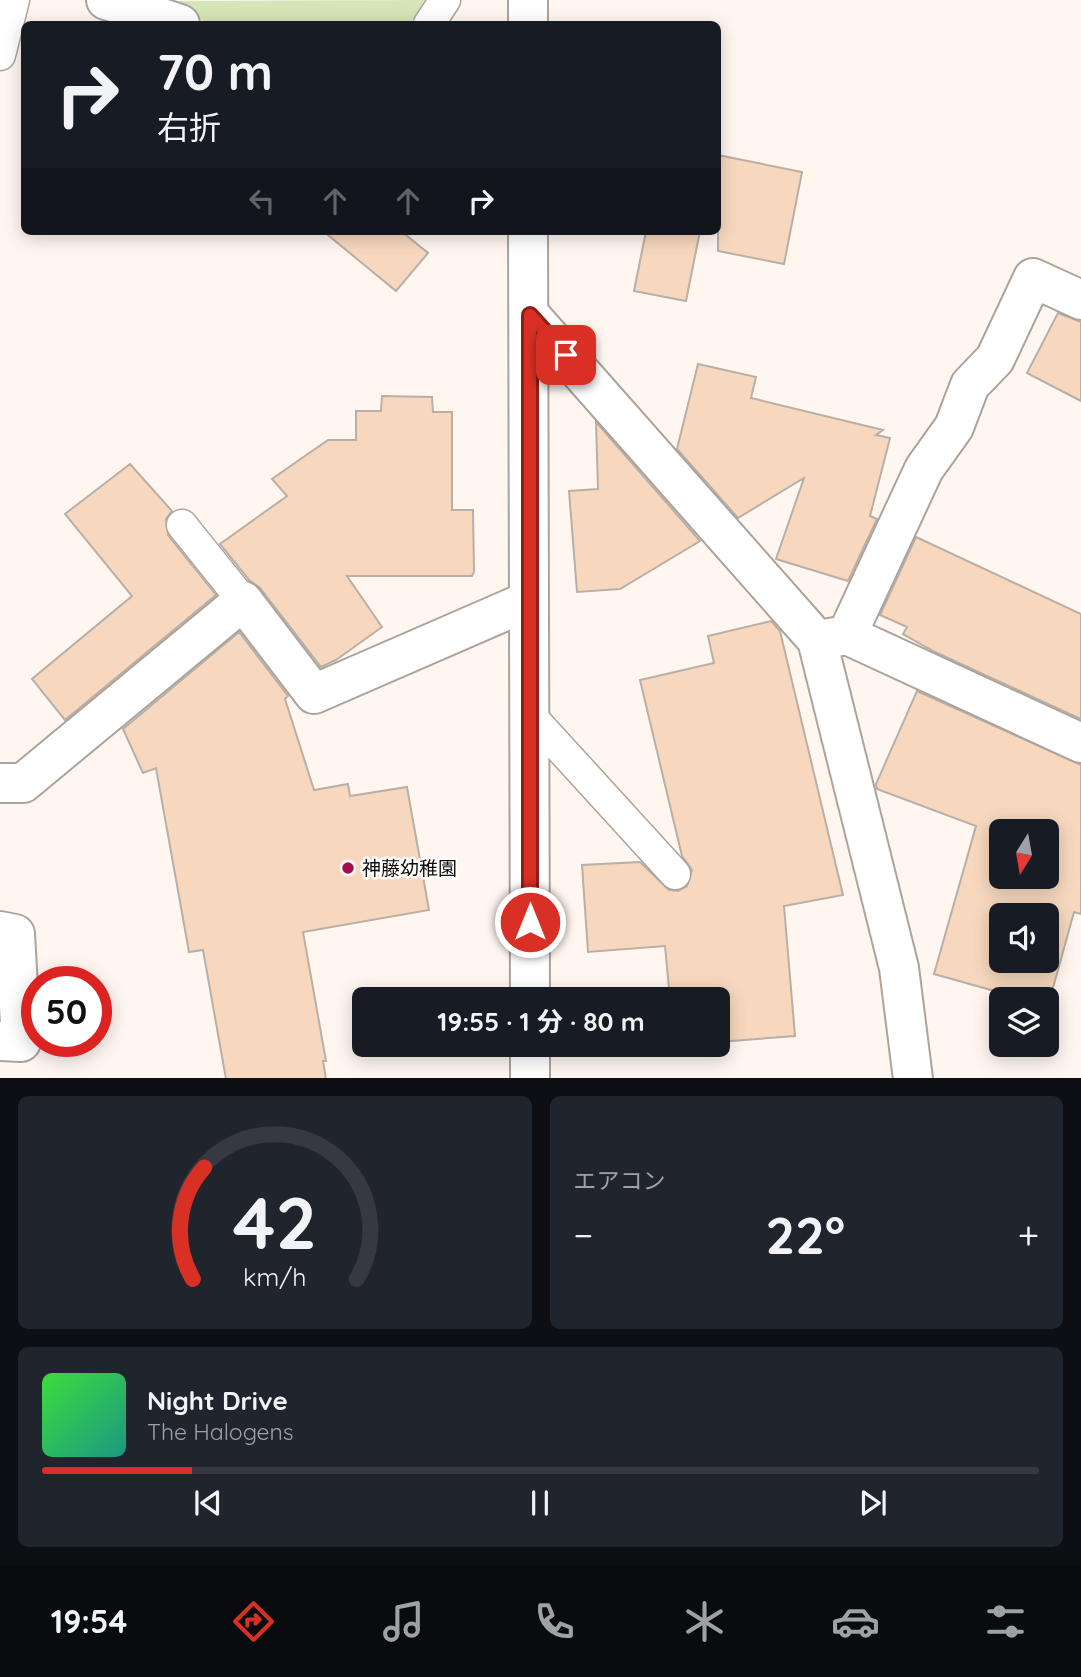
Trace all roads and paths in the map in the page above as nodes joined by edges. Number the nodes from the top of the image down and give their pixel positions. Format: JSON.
{"nodes":[{"id":1,"x":15,"y":0,"type":"edge"},
{"id":2,"x":106,"y":0,"type":"edge"},
{"id":3,"x":446,"y":0,"type":"edge"},
{"id":4,"x":528,"y":0,"type":"edge"},
{"id":5,"x":171,"y":21,"type":"edge"},
{"id":6,"x":431,"y":21,"type":"edge"},
{"id":7,"x":528,"y":21,"type":"edge"},
{"id":8,"x":0,"y":55,"type":"edge"},
{"id":9,"x":528,"y":235,"type":"edge"},
{"id":10,"x":1081,"y":300,"type":"edge"},
{"id":11,"x":530,"y":315,"type":"junction"},
{"id":12,"x":182,"y":525,"type":"dead end"},
{"id":13,"x":243,"y":601,"type":"junction"},
{"id":14,"x":528,"y":601,"type":"junction"},
{"id":15,"x":832,"y":637,"type":"junction"},
{"id":16,"x":529,"y":714,"type":"junction"},
{"id":17,"x":1081,"y":743,"type":"edge"},
{"id":18,"x":0,"y":783,"type":"edge"},
{"id":19,"x":675,"y":874,"type":"dead end"},
{"id":20,"x":0,"y":931,"type":"edge"},
{"id":21,"x":530,"y":987,"type":"edge"},
{"id":22,"x":0,"y":1041,"type":"edge"},
{"id":23,"x":530,"y":1057,"type":"edge"},
{"id":24,"x":530,"y":1078,"type":"edge"},
{"id":25,"x":913,"y":1078,"type":"edge"}],
"edges":[{"from":1,"to":8,"type":"lane"},
{"from":2,"to":5,"type":"street"},
{"from":3,"to":6,"type":"lane"},
{"from":4,"to":7,"type":"street"},
{"from":9,"to":11,"type":"street"},
{"from":10,"to":15,"type":"street"},
{"from":11,"to":14,"type":"street"},
{"from":11,"to":15,"type":"street"},
{"from":12,"to":13,"type":"lane"},
{"from":13,"to":14,"type":"street"},
{"from":13,"to":18,"type":"street"},
{"from":14,"to":16,"type":"street"},
{"from":15,"to":17,"type":"street"},
{"from":15,"to":25,"type":"street"},
{"from":16,"to":19,"type":"lane"},
{"from":16,"to":21,"type":"street"},
{"from":20,"to":22,"type":"street"},
{"from":23,"to":24,"type":"street"}]}
